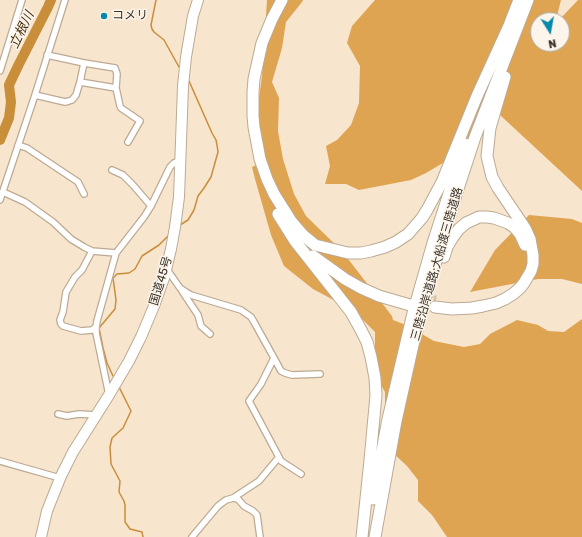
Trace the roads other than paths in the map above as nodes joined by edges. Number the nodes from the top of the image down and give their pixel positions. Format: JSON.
{"nodes":[{"id":1,"x":22,"y":0,"type":"edge"},
{"id":2,"x":65,"y":0,"type":"edge"},
{"id":3,"x":198,"y":0,"type":"edge"},
{"id":4,"x":274,"y":0,"type":"edge"},
{"id":5,"x":282,"y":0,"type":"edge"},
{"id":6,"x":519,"y":0,"type":"edge"},
{"id":7,"x":528,"y":0,"type":"edge"},
{"id":8,"x":516,"y":17,"type":"junction"},
{"id":9,"x":47,"y":55,"type":"junction"},
{"id":10,"x":84,"y":63,"type":"junction"},
{"id":11,"x":0,"y":71,"type":"edge"},
{"id":12,"x":80,"y":82,"type":"junction"},
{"id":13,"x":116,"y":88,"type":"junction"},
{"id":14,"x":35,"y":95,"type":"junction"},
{"id":15,"x":128,"y":142,"type":"dead end"},
{"id":16,"x":18,"y":145,"type":"junction"},
{"id":17,"x":181,"y":160,"type":"junction"},
{"id":18,"x":112,"y":170,"type":"dead end"},
{"id":19,"x":3,"y":192,"type":"junction"},
{"id":20,"x":84,"y":194,"type":"dead end"},
{"id":21,"x":0,"y":200,"type":"edge"},
{"id":22,"x":151,"y":206,"type":"junction"},
{"id":23,"x":299,"y":238,"type":"junction"},
{"id":24,"x":92,"y":251,"type":"junction"},
{"id":25,"x":116,"y":253,"type":"junction"},
{"id":26,"x":166,"y":268,"type":"junction"},
{"id":27,"x":180,"y":288,"type":"junction"},
{"id":28,"x":411,"y":302,"type":"tunnel mouth"},
{"id":29,"x":96,"y":327,"type":"junction"},
{"id":30,"x":210,"y":334,"type":"dead end"},
{"id":31,"x":274,"y":358,"type":"junction"},
{"id":32,"x":320,"y":374,"type":"dead end"},
{"id":33,"x":406,"y":376,"type":"junction"},
{"id":34,"x":109,"y":395,"type":"junction"},
{"id":35,"x":58,"y":414,"type":"dead end"},
{"id":36,"x":96,"y":415,"type":"junction"},
{"id":37,"x":279,"y":457,"type":"junction"},
{"id":38,"x":0,"y":461,"type":"edge"},
{"id":39,"x":301,"y":474,"type":"dead end"},
{"id":40,"x":60,"y":478,"type":"junction"},
{"id":41,"x":233,"y":498,"type":"junction"},
{"id":42,"x":41,"y":537,"type":"edge"},
{"id":43,"x":192,"y":537,"type":"edge"},
{"id":44,"x":260,"y":537,"type":"edge"},
{"id":45,"x":362,"y":537,"type":"edge"},
{"id":46,"x":367,"y":537,"type":"edge"},
{"id":47,"x":375,"y":537,"type":"edge"}],
"edges":[{"from":1,"to":11,"type":"street"},
{"from":2,"to":9,"type":"street"},
{"from":3,"to":17,"type":"highway","name":"国道45号"},
{"from":4,"to":23,"type":"highway"},
{"from":5,"to":23,"type":"highway"},
{"from":6,"to":8,"type":"highway","name":"三陸沿岸道路;大船渡三陸道路"},
{"from":7,"to":8,"type":"highway","name":"三陸沿岸道路;大船渡三陸道路"},
{"from":8,"to":23,"type":"highway"},
{"from":8,"to":33,"type":"highway","name":"三陸沿岸道路;大船渡三陸道路"},
{"from":8,"to":33,"type":"highway"},
{"from":8,"to":46,"type":"highway","name":"三陸沿岸道路;大船渡三陸道路"},
{"from":9,"to":10,"type":"street"},
{"from":9,"to":14,"type":"street"},
{"from":10,"to":12,"type":"street"},
{"from":10,"to":13,"type":"street"},
{"from":12,"to":13,"type":"street"},
{"from":12,"to":14,"type":"street"},
{"from":13,"to":15,"type":"street"},
{"from":14,"to":16,"type":"street"},
{"from":16,"to":19,"type":"street"},
{"from":16,"to":20,"type":"street"},
{"from":17,"to":22,"type":"street"},
{"from":17,"to":26,"type":"highway","name":"国道45号"},
{"from":18,"to":22,"type":"street"},
{"from":19,"to":21,"type":"street"},
{"from":19,"to":24,"type":"street"},
{"from":22,"to":25,"type":"street"},
{"from":23,"to":28,"type":"highway"},
{"from":23,"to":45,"type":"highway"},
{"from":24,"to":25,"type":"street"},
{"from":24,"to":29,"type":"street"},
{"from":25,"to":29,"type":"street"},
{"from":26,"to":27,"type":"street"},
{"from":26,"to":34,"type":"highway","name":"国道45号"},
{"from":27,"to":30,"type":"street"},
{"from":27,"to":31,"type":"street"},
{"from":29,"to":34,"type":"street"},
{"from":31,"to":32,"type":"street"},
{"from":31,"to":37,"type":"street"},
{"from":33,"to":47,"type":"highway","name":"三陸沿岸道路;大船渡三陸道路"},
{"from":34,"to":36,"type":"highway","name":"国道45号"},
{"from":35,"to":36,"type":"street"},
{"from":36,"to":40,"type":"highway","name":"国道45号"},
{"from":37,"to":39,"type":"street"},
{"from":37,"to":41,"type":"street"},
{"from":38,"to":40,"type":"street"},
{"from":40,"to":42,"type":"highway","name":"国道45号"},
{"from":41,"to":43,"type":"street"},
{"from":41,"to":44,"type":"street"}]}
